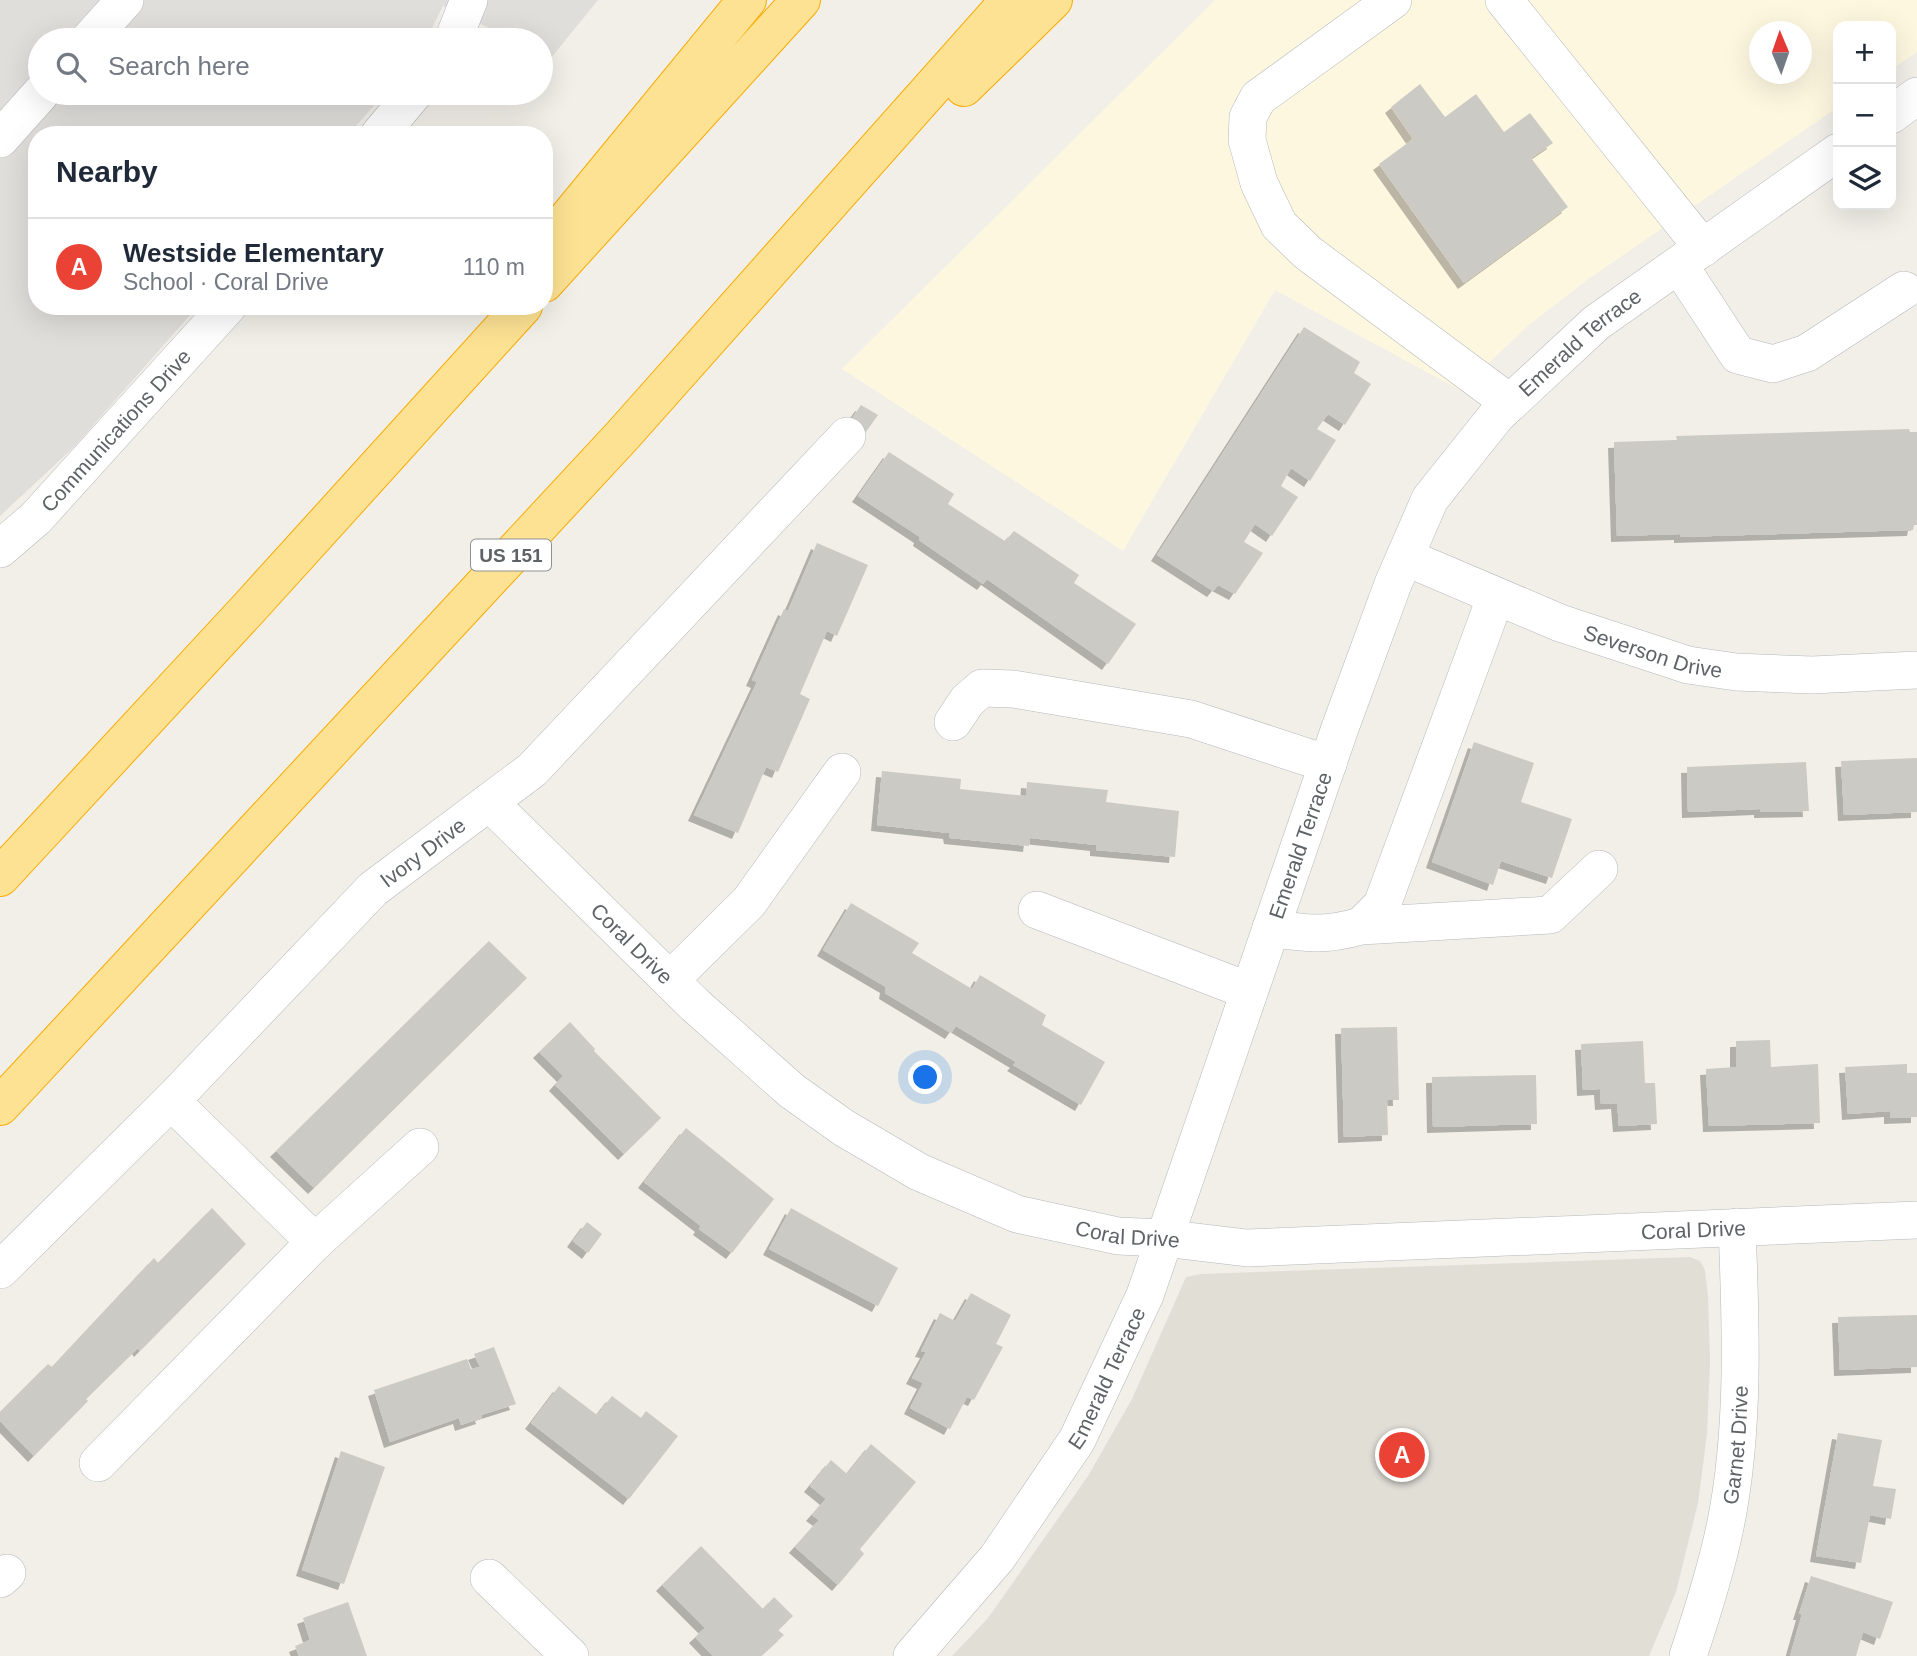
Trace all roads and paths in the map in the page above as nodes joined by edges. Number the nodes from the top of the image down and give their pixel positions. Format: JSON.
{"nodes":[{"id":1,"x":125,"y":0,"type":"edge"},
{"id":2,"x":469,"y":0,"type":"edge"},
{"id":3,"x":747,"y":0,"type":"edge"},
{"id":4,"x":800,"y":0,"type":"edge"},
{"id":5,"x":1010,"y":0,"type":"edge"},
{"id":6,"x":1053,"y":0,"type":"edge"},
{"id":7,"x":1393,"y":0,"type":"edge"},
{"id":8,"x":1504,"y":0,"type":"edge"},
{"id":9,"x":100,"y":28,"type":"edge"},
{"id":10,"x":458,"y":28,"type":"edge"},
{"id":11,"x":1917,"y":96,"type":"edge"},
{"id":12,"x":30,"y":105,"type":"edge"},
{"id":13,"x":404,"y":105,"type":"edge"},
{"id":14,"x":1896,"y":111,"type":"edge"},
{"id":15,"x":386,"y":126,"type":"edge"},
{"id":16,"x":0,"y":139,"type":"edge"},
{"id":17,"x":1833,"y":156,"type":"edge"},
{"id":18,"x":553,"y":237,"type":"edge"},
{"id":19,"x":1691,"y":256,"type":"junction"},
{"id":20,"x":553,"y":273,"type":"edge"},
{"id":21,"x":1904,"y":290,"type":"dead end"},
{"id":22,"x":220,"y":315,"type":"edge"},
{"id":23,"x":489,"y":315,"type":"edge"},
{"id":24,"x":515,"y":315,"type":"edge"},
{"id":25,"x":719,"y":326,"type":"junction"},
{"id":26,"x":1510,"y":403,"type":"junction"},
{"id":27,"x":847,"y":436,"type":"dead end"},
{"id":28,"x":0,"y":549,"type":"edge"},
{"id":29,"x":1405,"y":557,"type":"junction"},
{"id":30,"x":1496,"y":596,"type":"junction"},
{"id":31,"x":250,"y":607,"type":"junction"},
{"id":32,"x":1917,"y":670,"type":"edge"},
{"id":33,"x":953,"y":722,"type":"dead end"},
{"id":34,"x":1328,"y":764,"type":"junction"},
{"id":35,"x":842,"y":772,"type":"dead end"},
{"id":36,"x":489,"y":802,"type":"junction"},
{"id":37,"x":1599,"y":869,"type":"dead end"},
{"id":38,"x":0,"y":877,"type":"edge"},
{"id":39,"x":1037,"y":910,"type":"dead end"},
{"id":40,"x":1361,"y":926,"type":"junction"},
{"id":41,"x":1271,"y":928,"type":"junction"},
{"id":42,"x":670,"y":980,"type":"junction"},
{"id":43,"x":1249,"y":991,"type":"junction"},
{"id":44,"x":171,"y":1101,"type":"junction"},
{"id":45,"x":0,"y":1106,"type":"edge"},
{"id":46,"x":420,"y":1147,"type":"dead end"},
{"id":47,"x":1917,"y":1220,"type":"edge"},
{"id":48,"x":1737,"y":1227,"type":"junction"},
{"id":49,"x":1163,"y":1238,"type":"junction"},
{"id":50,"x":315,"y":1242,"type":"junction"},
{"id":51,"x":0,"y":1270,"type":"edge"},
{"id":52,"x":98,"y":1463,"type":"dead end"},
{"id":53,"x":489,"y":1578,"type":"dead end"},
{"id":54,"x":569,"y":1656,"type":"edge"},
{"id":55,"x":912,"y":1656,"type":"edge"},
{"id":56,"x":1688,"y":1656,"type":"edge"}],
"edges":[{"from":1,"to":9,"type":"street"},
{"from":2,"to":10,"type":"street"},
{"from":3,"to":18,"type":"highway"},
{"from":4,"to":20,"type":"highway"},
{"from":5,"to":25,"type":"highway","number":"US 151"},
{"from":6,"to":25,"type":"highway"},
{"from":7,"to":26,"type":"street"},
{"from":8,"to":19,"type":"street"},
{"from":11,"to":14,"type":"street"},
{"from":12,"to":16,"type":"street"},
{"from":13,"to":15,"type":"street"},
{"from":17,"to":19,"type":"street","name":"Emerald Terrace"},
{"from":19,"to":21,"type":"street"},
{"from":19,"to":26,"type":"street","name":"Emerald Terrace"},
{"from":22,"to":28,"type":"street","name":"Communications Drive"},
{"from":23,"to":31,"type":"highway"},
{"from":24,"to":31,"type":"highway"},
{"from":25,"to":45,"type":"highway","number":"US 151"},
{"from":26,"to":29,"type":"street","name":"Emerald Terrace"},
{"from":27,"to":36,"type":"street","name":"Ivory Drive"},
{"from":29,"to":30,"type":"street","name":"Severson Drive"},
{"from":29,"to":34,"type":"street","name":"Emerald Terrace"},
{"from":30,"to":32,"type":"street","name":"Severson Drive"},
{"from":30,"to":40,"type":"street"},
{"from":31,"to":38,"type":"highway"},
{"from":33,"to":34,"type":"street"},
{"from":34,"to":41,"type":"street","name":"Emerald Terrace"},
{"from":35,"to":42,"type":"street"},
{"from":36,"to":42,"type":"street","name":"Coral Drive"},
{"from":36,"to":44,"type":"street","name":"Ivory Drive"},
{"from":37,"to":40,"type":"street"},
{"from":39,"to":43,"type":"street"},
{"from":40,"to":41,"type":"street"},
{"from":41,"to":43,"type":"street","name":"Emerald Terrace"},
{"from":42,"to":49,"type":"street","name":"Coral Drive"},
{"from":43,"to":49,"type":"street","name":"Emerald Terrace"},
{"from":44,"to":50,"type":"street"},
{"from":44,"to":51,"type":"street","name":"Ivory Drive"},
{"from":46,"to":50,"type":"street"},
{"from":47,"to":48,"type":"street","name":"Coral Drive"},
{"from":48,"to":49,"type":"street","name":"Coral Drive"},
{"from":48,"to":56,"type":"street","name":"Garnet Drive"},
{"from":49,"to":55,"type":"street","name":"Emerald Terrace"},
{"from":50,"to":52,"type":"street"},
{"from":53,"to":54,"type":"street"}]}
